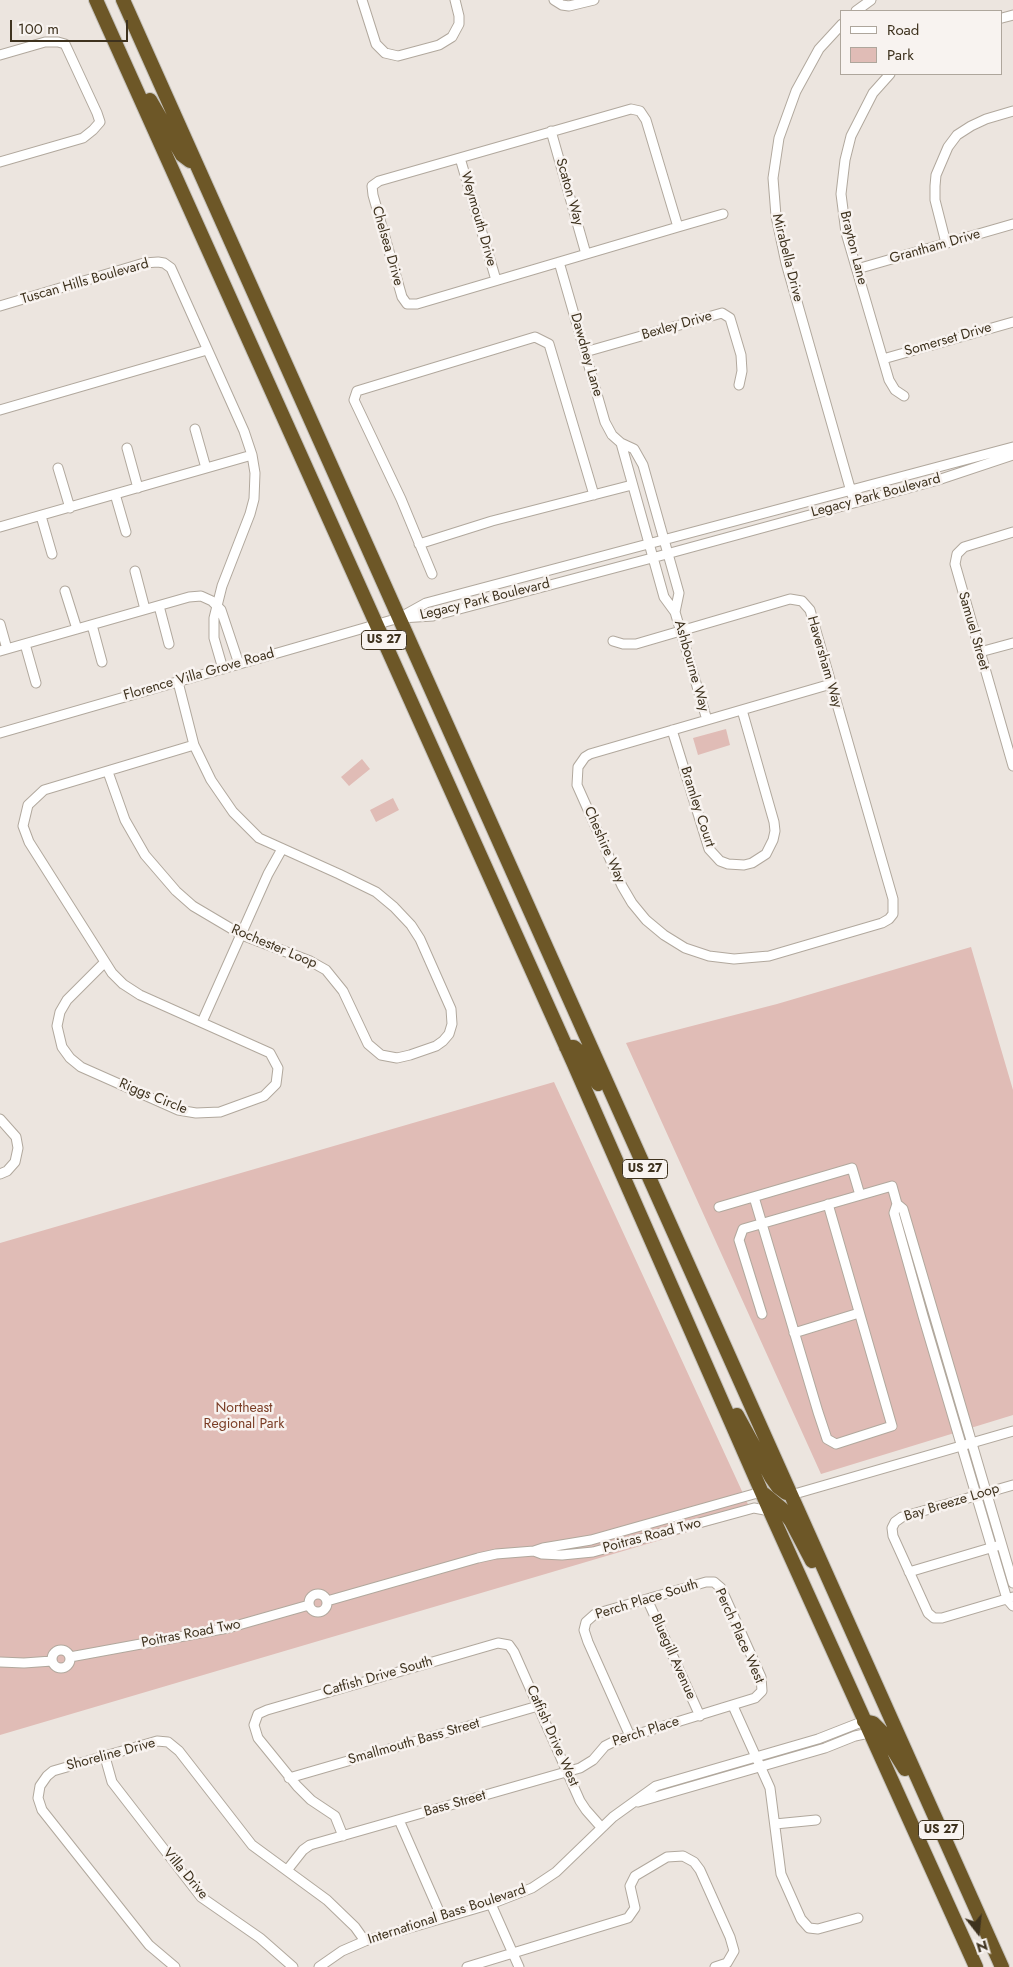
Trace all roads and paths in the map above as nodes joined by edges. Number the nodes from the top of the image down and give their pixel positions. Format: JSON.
{"nodes":[{"id":1,"x":96,"y":0,"type":"edge"},
{"id":2,"x":103,"y":0,"type":"edge"},
{"id":3,"x":123,"y":0,"type":"edge"},
{"id":4,"x":362,"y":0,"type":"edge"},
{"id":5,"x":455,"y":0,"type":"edge"},
{"id":6,"x":554,"y":0,"type":"edge"},
{"id":7,"x":594,"y":0,"type":"edge"},
{"id":8,"x":871,"y":0,"type":"edge"},
{"id":9,"x":857,"y":10,"type":"edge"},
{"id":10,"x":840,"y":26,"type":"edge"},
{"id":11,"x":0,"y":55,"type":"edge"},
{"id":12,"x":889,"y":75,"type":"edge"},
{"id":13,"x":1013,"y":111,"type":"edge"},
{"id":14,"x":551,"y":131,"type":"junction"},
{"id":15,"x":460,"y":158,"type":"junction"},
{"id":16,"x":195,"y":161,"type":"junction"},
{"id":17,"x":0,"y":162,"type":"edge"},
{"id":18,"x":723,"y":214,"type":"dead end"},
{"id":19,"x":1013,"y":224,"type":"edge"},
{"id":20,"x":678,"y":227,"type":"junction"},
{"id":21,"x":946,"y":243,"type":"junction"},
{"id":22,"x":586,"y":254,"type":"junction"},
{"id":23,"x":559,"y":262,"type":"junction"},
{"id":24,"x":857,"y":269,"type":"junction"},
{"id":25,"x":496,"y":280,"type":"junction"},
{"id":26,"x":0,"y":306,"type":"edge"},
{"id":27,"x":1013,"y":322,"type":"edge"},
{"id":28,"x":207,"y":350,"type":"junction"},
{"id":29,"x":585,"y":352,"type":"junction"},
{"id":30,"x":883,"y":359,"type":"junction"},
{"id":31,"x":739,"y":386,"type":"dead end"},
{"id":32,"x":904,"y":396,"type":"dead end"},
{"id":33,"x":0,"y":410,"type":"edge"},
{"id":34,"x":195,"y":429,"type":"dead end"},
{"id":35,"x":621,"y":444,"type":"junction"},
{"id":36,"x":1013,"y":446,"type":"edge"},
{"id":37,"x":126,"y":448,"type":"dead end"},
{"id":38,"x":252,"y":454,"type":"junction"},
{"id":39,"x":1013,"y":456,"type":"edge"},
{"id":40,"x":58,"y":468,"type":"dead end"},
{"id":41,"x":206,"y":468,"type":"junction"},
{"id":42,"x":632,"y":485,"type":"junction"},
{"id":43,"x":138,"y":488,"type":"junction"},
{"id":44,"x":850,"y":490,"type":"junction"},
{"id":45,"x":115,"y":494,"type":"junction"},
{"id":46,"x":594,"y":495,"type":"junction"},
{"id":47,"x":854,"y":503,"type":"junction"},
{"id":48,"x":70,"y":508,"type":"junction"},
{"id":49,"x":41,"y":516,"type":"junction"},
{"id":50,"x":0,"y":526,"type":"edge"},
{"id":51,"x":126,"y":532,"type":"dead end"},
{"id":52,"x":1013,"y":532,"type":"edge"},
{"id":53,"x":664,"y":540,"type":"junction"},
{"id":54,"x":419,"y":544,"type":"junction"},
{"id":55,"x":648,"y":544,"type":"junction"},
{"id":56,"x":667,"y":553,"type":"junction"},
{"id":57,"x":52,"y":554,"type":"dead end"},
{"id":58,"x":652,"y":558,"type":"junction"},
{"id":59,"x":135,"y":571,"type":"dead end"},
{"id":60,"x":432,"y":574,"type":"dead end"},
{"id":61,"x":66,"y":591,"type":"dead end"},
{"id":62,"x":218,"y":605,"type":"junction"},
{"id":63,"x":159,"y":606,"type":"junction"},
{"id":64,"x":145,"y":609,"type":"junction"},
{"id":65,"x":675,"y":612,"type":"junction"},
{"id":66,"x":399,"y":618,"type":"junction"},
{"id":67,"x":0,"y":624,"type":"edge"},
{"id":68,"x":377,"y":624,"type":"junction"},
{"id":69,"x":92,"y":625,"type":"junction"},
{"id":70,"x":77,"y":629,"type":"junction"},
{"id":71,"x":681,"y":630,"type":"junction"},
{"id":72,"x":613,"y":641,"type":"dead end"},
{"id":73,"x":1013,"y":642,"type":"edge"},
{"id":74,"x":25,"y":644,"type":"junction"},
{"id":75,"x":170,"y":644,"type":"dead end"},
{"id":76,"x":4,"y":650,"type":"edge"},
{"id":77,"x":980,"y":652,"type":"junction"},
{"id":78,"x":102,"y":662,"type":"dead end"},
{"id":79,"x":239,"y":664,"type":"junction"},
{"id":80,"x":223,"y":669,"type":"junction"},
{"id":81,"x":178,"y":682,"type":"junction"},
{"id":82,"x":36,"y":683,"type":"dead end"},
{"id":83,"x":831,"y":684,"type":"junction"},
{"id":84,"x":742,"y":710,"type":"junction"},
{"id":85,"x":707,"y":720,"type":"junction"},
{"id":86,"x":672,"y":730,"type":"junction"},
{"id":87,"x":0,"y":733,"type":"edge"},
{"id":88,"x":194,"y":745,"type":"junction"},
{"id":89,"x":1011,"y":753,"type":"edge"},
{"id":90,"x":1013,"y":766,"type":"edge"},
{"id":91,"x":108,"y":772,"type":"junction"},
{"id":92,"x":282,"y":850,"type":"junction"},
{"id":93,"x":893,"y":914,"type":"joint"},
{"id":94,"x":242,"y":935,"type":"junction"},
{"id":95,"x":104,"y":963,"type":"junction"},
{"id":96,"x":202,"y":1022,"type":"junction"},
{"id":97,"x":566,"y":1047,"type":"junction"},
{"id":98,"x":0,"y":1118,"type":"edge"},
{"id":99,"x":0,"y":1174,"type":"edge"},
{"id":100,"x":648,"y":1176,"type":"junction"},
{"id":101,"x":860,"y":1195,"type":"junction"},
{"id":102,"x":754,"y":1197,"type":"junction"},
{"id":103,"x":828,"y":1204,"type":"junction"},
{"id":104,"x":897,"y":1204,"type":"junction"},
{"id":105,"x":719,"y":1207,"type":"dead end"},
{"id":106,"x":762,"y":1224,"type":"junction"},
{"id":107,"x":920,"y":1264,"type":"junction"},
{"id":108,"x":910,"y":1267,"type":"junction"},
{"id":109,"x":859,"y":1313,"type":"junction"},
{"id":110,"x":762,"y":1314,"type":"dead end"},
{"id":111,"x":794,"y":1333,"type":"junction"},
{"id":112,"x":692,"y":1334,"type":"junction"},
{"id":113,"x":1013,"y":1431,"type":"edge"},
{"id":114,"x":972,"y":1443,"type":"junction"},
{"id":115,"x":961,"y":1446,"type":"junction"},
{"id":116,"x":1013,"y":1485,"type":"edge"},
{"id":117,"x":762,"y":1492,"type":"junction"},
{"id":118,"x":986,"y":1493,"type":"junction"},
{"id":119,"x":791,"y":1495,"type":"junction"},
{"id":120,"x":976,"y":1496,"type":"junction"},
{"id":121,"x":770,"y":1511,"type":"junction"},
{"id":122,"x":1002,"y":1545,"type":"junction"},
{"id":123,"x":992,"y":1548,"type":"junction"},
{"id":124,"x":534,"y":1551,"type":"junction"},
{"id":125,"x":909,"y":1572,"type":"junction"},
{"id":126,"x":714,"y":1582,"type":"joint"},
{"id":127,"x":1013,"y":1583,"type":"edge"},
{"id":128,"x":647,"y":1599,"type":"junction"},
{"id":129,"x":327,"y":1601,"type":"junction"},
{"id":130,"x":1011,"y":1601,"type":"edge"},
{"id":131,"x":309,"y":1605,"type":"junction"},
{"id":132,"x":506,"y":1644,"type":"joint"},
{"id":133,"x":862,"y":1654,"type":"junction"},
{"id":134,"x":0,"y":1662,"type":"edge"},
{"id":135,"x":762,"y":1691,"type":"joint"},
{"id":136,"x":538,"y":1706,"type":"junction"},
{"id":137,"x":733,"y":1706,"type":"junction"},
{"id":138,"x":700,"y":1716,"type":"junction"},
{"id":139,"x":867,"y":1727,"type":"junction"},
{"id":140,"x":630,"y":1736,"type":"junction"},
{"id":141,"x":104,"y":1757,"type":"junction"},
{"id":142,"x":755,"y":1758,"type":"junction"},
{"id":143,"x":762,"y":1767,"type":"junction"},
{"id":144,"x":567,"y":1771,"type":"junction"},
{"id":145,"x":290,"y":1778,"type":"junction"},
{"id":146,"x":636,"y":1802,"type":"junction"},
{"id":147,"x":399,"y":1820,"type":"junction"},
{"id":148,"x":816,"y":1820,"type":"dead end"},
{"id":149,"x":775,"y":1824,"type":"junction"},
{"id":150,"x":601,"y":1827,"type":"junction"},
{"id":151,"x":343,"y":1836,"type":"junction"},
{"id":152,"x":288,"y":1869,"type":"junction"},
{"id":153,"x":966,"y":1886,"type":"junction"},
{"id":154,"x":491,"y":1904,"type":"junction"},
{"id":155,"x":442,"y":1918,"type":"junction"},
{"id":156,"x":858,"y":1918,"type":"dead end"},
{"id":157,"x":365,"y":1941,"type":"junction"},
{"id":158,"x":513,"y":1954,"type":"junction"},
{"id":159,"x":175,"y":1967,"type":"edge"},
{"id":160,"x":293,"y":1967,"type":"edge"},
{"id":161,"x":319,"y":1967,"type":"edge"},
{"id":162,"x":467,"y":1967,"type":"edge"},
{"id":163,"x":519,"y":1967,"type":"edge"},
{"id":164,"x":715,"y":1967,"type":"edge"},
{"id":165,"x":976,"y":1967,"type":"edge"},
{"id":166,"x":1002,"y":1967,"type":"edge"}],
"edges":[{"from":1,"to":68,"type":"highway","number":"US 27"},
{"from":2,"to":16,"type":"highway"},
{"from":3,"to":16,"type":"highway","number":"US 27"},
{"from":4,"to":5,"type":"street"},
{"from":6,"to":7,"type":"street"},
{"from":8,"to":9,"type":"street"},
{"from":10,"to":44,"type":"street","name":"Mirabella Drive"},
{"from":11,"to":17,"type":"street"},
{"from":12,"to":24,"type":"street","name":"Brayton Lane"},
{"from":13,"to":21,"type":"street"},
{"from":14,"to":15,"type":"street","name":"Chelsea Drive"},
{"from":14,"to":20,"type":"street","name":"Chelsea Drive"},
{"from":14,"to":22,"type":"street","name":"Scaton Way"},
{"from":15,"to":25,"type":"street","name":"Weymouth Drive"},
{"from":15,"to":25,"type":"street","name":"Chelsea Drive"},
{"from":16,"to":66,"type":"highway","number":"US 27"},
{"from":18,"to":20,"type":"street","name":"Chelsea Drive"},
{"from":19,"to":21,"type":"street","name":"Grantham Drive"},
{"from":20,"to":22,"type":"street","name":"Chelsea Drive"},
{"from":21,"to":24,"type":"street","name":"Grantham Drive"},
{"from":22,"to":23,"type":"street","name":"Chelsea Drive"},
{"from":23,"to":25,"type":"street","name":"Chelsea Drive"},
{"from":23,"to":29,"type":"street","name":"Dawdney Lane"},
{"from":24,"to":30,"type":"street","name":"Brayton Lane"},
{"from":26,"to":28,"type":"street","name":"Tuscan Hills Boulevard"},
{"from":27,"to":30,"type":"street","name":"Somerset Drive"},
{"from":28,"to":33,"type":"street"},
{"from":28,"to":38,"type":"street","name":"Tuscan Hills Boulevard"},
{"from":29,"to":31,"type":"street","name":"Bexley Drive"},
{"from":29,"to":35,"type":"street","name":"Dawdney Lane"},
{"from":30,"to":32,"type":"street","name":"Brayton Lane"},
{"from":34,"to":41,"type":"street"},
{"from":35,"to":42,"type":"street","name":"Dawdney Lane"},
{"from":35,"to":53,"type":"street","name":"Dawdney Lane"},
{"from":36,"to":44,"type":"street","name":"Legacy Park Boulevard"},
{"from":37,"to":43,"type":"street"},
{"from":38,"to":41,"type":"street"},
{"from":38,"to":62,"type":"street","name":"Tuscan Hills Boulevard"},
{"from":39,"to":47,"type":"street","name":"Legacy Park Boulevard"},
{"from":40,"to":48,"type":"street"},
{"from":41,"to":43,"type":"street"},
{"from":42,"to":46,"type":"street"},
{"from":42,"to":55,"type":"street","name":"Dawdney Lane"},
{"from":43,"to":45,"type":"street"},
{"from":44,"to":47,"type":"street","name":"Mirabella Drive"},
{"from":44,"to":53,"type":"street","name":"Legacy Park Boulevard"},
{"from":45,"to":48,"type":"street"},
{"from":45,"to":51,"type":"street"},
{"from":46,"to":54,"type":"street"},
{"from":46,"to":54,"type":"street"},
{"from":47,"to":56,"type":"street","name":"Legacy Park Boulevard"},
{"from":48,"to":49,"type":"street"},
{"from":49,"to":50,"type":"street"},
{"from":49,"to":57,"type":"street"},
{"from":52,"to":77,"type":"street","name":"Samuel Street"},
{"from":53,"to":55,"type":"street","name":"Legacy Park Boulevard"},
{"from":53,"to":56,"type":"street","name":"Dawdney Lane"},
{"from":54,"to":60,"type":"street"},
{"from":55,"to":58,"type":"street","name":"Ashbourne Way"},
{"from":55,"to":66,"type":"street","name":"Legacy Park Boulevard"},
{"from":56,"to":58,"type":"street","name":"Legacy Park Boulevard"},
{"from":56,"to":65,"type":"street","name":"Ashbourne Way"},
{"from":58,"to":65,"type":"street","name":"Ashbourne Way"},
{"from":58,"to":66,"type":"street","name":"Legacy Park Boulevard"},
{"from":59,"to":64,"type":"street"},
{"from":61,"to":70,"type":"street"},
{"from":62,"to":63,"type":"street"},
{"from":62,"to":79,"type":"street"},
{"from":62,"to":80,"type":"street","name":"Tuscan Hills Boulevard"},
{"from":63,"to":64,"type":"street"},
{"from":63,"to":75,"type":"street"},
{"from":64,"to":69,"type":"street"},
{"from":65,"to":71,"type":"street","name":"Ashbourne Way"},
{"from":66,"to":68,"type":"street","name":"Florence Villa Grove Road"},
{"from":66,"to":100,"type":"highway","number":"US 27"},
{"from":67,"to":76,"type":"street"},
{"from":68,"to":79,"type":"street","name":"Florence Villa Grove Road"},
{"from":68,"to":97,"type":"highway","number":"US 27"},
{"from":69,"to":70,"type":"street"},
{"from":69,"to":78,"type":"street"},
{"from":70,"to":74,"type":"street"},
{"from":71,"to":72,"type":"street","name":"Haversham Way"},
{"from":71,"to":83,"type":"street","name":"Haversham Way"},
{"from":71,"to":85,"type":"street","name":"Ashbourne Way"},
{"from":73,"to":77,"type":"street"},
{"from":74,"to":76,"type":"street"},
{"from":74,"to":82,"type":"street"},
{"from":77,"to":89,"type":"street","name":"Samuel Street"},
{"from":79,"to":80,"type":"street","name":"Florence Villa Grove Road"},
{"from":80,"to":81,"type":"street","name":"Florence Villa Grove Road"},
{"from":81,"to":87,"type":"street","name":"Florence Villa Grove Road"},
{"from":81,"to":88,"type":"street","name":"Rochester Loop"},
{"from":83,"to":84,"type":"street","name":"Cheshire Way"},
{"from":83,"to":93,"type":"street","name":"Haversham Way"},
{"from":84,"to":85,"type":"street","name":"Cheshire Way"},
{"from":84,"to":86,"type":"street","name":"Bramley Court"},
{"from":85,"to":86,"type":"street","name":"Cheshire Way"},
{"from":86,"to":93,"type":"street","name":"Cheshire Way"},
{"from":88,"to":91,"type":"street","name":"Riggs Circle"},
{"from":88,"to":92,"type":"street","name":"Rochester Loop"},
{"from":89,"to":90,"type":"street","name":"Samuel Street"},
{"from":91,"to":94,"type":"street","name":"Rochester Loop"},
{"from":91,"to":95,"type":"street","name":"Riggs Circle"},
{"from":92,"to":94,"type":"street"},
{"from":92,"to":94,"type":"street","name":"Rochester Loop"},
{"from":94,"to":96,"type":"street"},
{"from":95,"to":96,"type":"street","name":"Riggs Circle"},
{"from":95,"to":96,"type":"street","name":"Riggs Circle"},
{"from":97,"to":100,"type":"highway"},
{"from":97,"to":112,"type":"highway","number":"US 27"},
{"from":98,"to":99,"type":"street"},
{"from":100,"to":119,"type":"highway","number":"US 27"},
{"from":101,"to":102,"type":"street"},
{"from":101,"to":103,"type":"street"},
{"from":101,"to":104,"type":"street"},
{"from":102,"to":105,"type":"street"},
{"from":102,"to":106,"type":"street"},
{"from":103,"to":106,"type":"street"},
{"from":103,"to":109,"type":"street"},
{"from":104,"to":107,"type":"street"},
{"from":104,"to":108,"type":"street"},
{"from":106,"to":110,"type":"street"},
{"from":106,"to":111,"type":"street"},
{"from":107,"to":108,"type":"street"},
{"from":107,"to":114,"type":"street"},
{"from":108,"to":115,"type":"street"},
{"from":109,"to":111,"type":"street"},
{"from":109,"to":111,"type":"street"},
{"from":112,"to":117,"type":"highway","number":"US 27"},
{"from":112,"to":119,"type":"highway"},
{"from":113,"to":114,"type":"street"},
{"from":114,"to":115,"type":"street"},
{"from":114,"to":118,"type":"street"},
{"from":115,"to":119,"type":"street"},
{"from":115,"to":120,"type":"street"},
{"from":116,"to":118,"type":"street","name":"Bay Breeze Loop"},
{"from":117,"to":121,"type":"highway","number":"US 27"},
{"from":117,"to":124,"type":"street","name":"Poitras Road Two"},
{"from":117,"to":133,"type":"highway"},
{"from":118,"to":120,"type":"street","name":"Bay Breeze Loop"},
{"from":118,"to":122,"type":"street"},
{"from":119,"to":133,"type":"highway","number":"US 27"},
{"from":120,"to":123,"type":"street"},
{"from":120,"to":125,"type":"street","name":"Bay Breeze Loop"},
{"from":121,"to":124,"type":"street","name":"Poitras Road Two"},
{"from":121,"to":139,"type":"highway","number":"US 27"},
{"from":122,"to":123,"type":"street"},
{"from":122,"to":127,"type":"street"},
{"from":123,"to":125,"type":"street"},
{"from":123,"to":130,"type":"street"},
{"from":124,"to":129,"type":"street","name":"Poitras Road Two"},
{"from":125,"to":130,"type":"street","name":"Bay Breeze Loop"},
{"from":126,"to":128,"type":"street","name":"Perch Place South"},
{"from":126,"to":135,"type":"street","name":"Perch Place West"},
{"from":128,"to":138,"type":"street","name":"Bluegill Avenue"},
{"from":128,"to":140,"type":"street","name":"Perch Place South"},
{"from":129,"to":131,"type":"street","name":"Poitras Road Two"},
{"from":129,"to":131,"type":"street","name":"Poitras Road Two"},
{"from":131,"to":134,"type":"street","name":"Poitras Road Two"},
{"from":132,"to":136,"type":"street","name":"Catfish Drive West"},
{"from":132,"to":145,"type":"street","name":"Catfish Drive South"},
{"from":133,"to":153,"type":"highway","number":"US 27"},
{"from":135,"to":137,"type":"street","name":"Perch Place"},
{"from":136,"to":144,"type":"street","name":"Catfish Drive West"},
{"from":136,"to":145,"type":"street","name":"Smallmouth Bass Street"},
{"from":137,"to":138,"type":"street","name":"Perch Place"},
{"from":137,"to":142,"type":"street"},
{"from":138,"to":140,"type":"street","name":"Perch Place"},
{"from":139,"to":142,"type":"street","name":"International Bass Boulevard"},
{"from":139,"to":143,"type":"street"},
{"from":139,"to":153,"type":"highway"},
{"from":139,"to":165,"type":"highway","number":"US 27"},
{"from":140,"to":144,"type":"street","name":"Perch Place"},
{"from":141,"to":152,"type":"street","name":"Shoreline Drive"},
{"from":141,"to":159,"type":"street","name":"Shoreline Drive"},
{"from":141,"to":160,"type":"street","name":"Villa Drive"},
{"from":142,"to":143,"type":"street"},
{"from":142,"to":146,"type":"street","name":"International Bass Boulevard"},
{"from":143,"to":146,"type":"street"},
{"from":143,"to":149,"type":"street"},
{"from":144,"to":147,"type":"street","name":"Bass Street"},
{"from":144,"to":150,"type":"street","name":"Catfish Drive West"},
{"from":145,"to":151,"type":"street"},
{"from":146,"to":150,"type":"street","name":"International Bass Boulevard"},
{"from":147,"to":151,"type":"street","name":"Bass Street"},
{"from":147,"to":155,"type":"street"},
{"from":148,"to":149,"type":"street"},
{"from":149,"to":156,"type":"street"},
{"from":150,"to":154,"type":"street","name":"International Bass Boulevard"},
{"from":151,"to":152,"type":"street","name":"Bass Street"},
{"from":152,"to":157,"type":"street","name":"Shoreline Drive"},
{"from":153,"to":166,"type":"highway","number":"US 27"},
{"from":154,"to":155,"type":"street","name":"International Bass Boulevard"},
{"from":154,"to":158,"type":"street"},
{"from":155,"to":157,"type":"street","name":"International Bass Boulevard"},
{"from":157,"to":161,"type":"street","name":"International Bass Boulevard"},
{"from":158,"to":162,"type":"street"},
{"from":158,"to":163,"type":"street"},
{"from":158,"to":164,"type":"street"}]}
